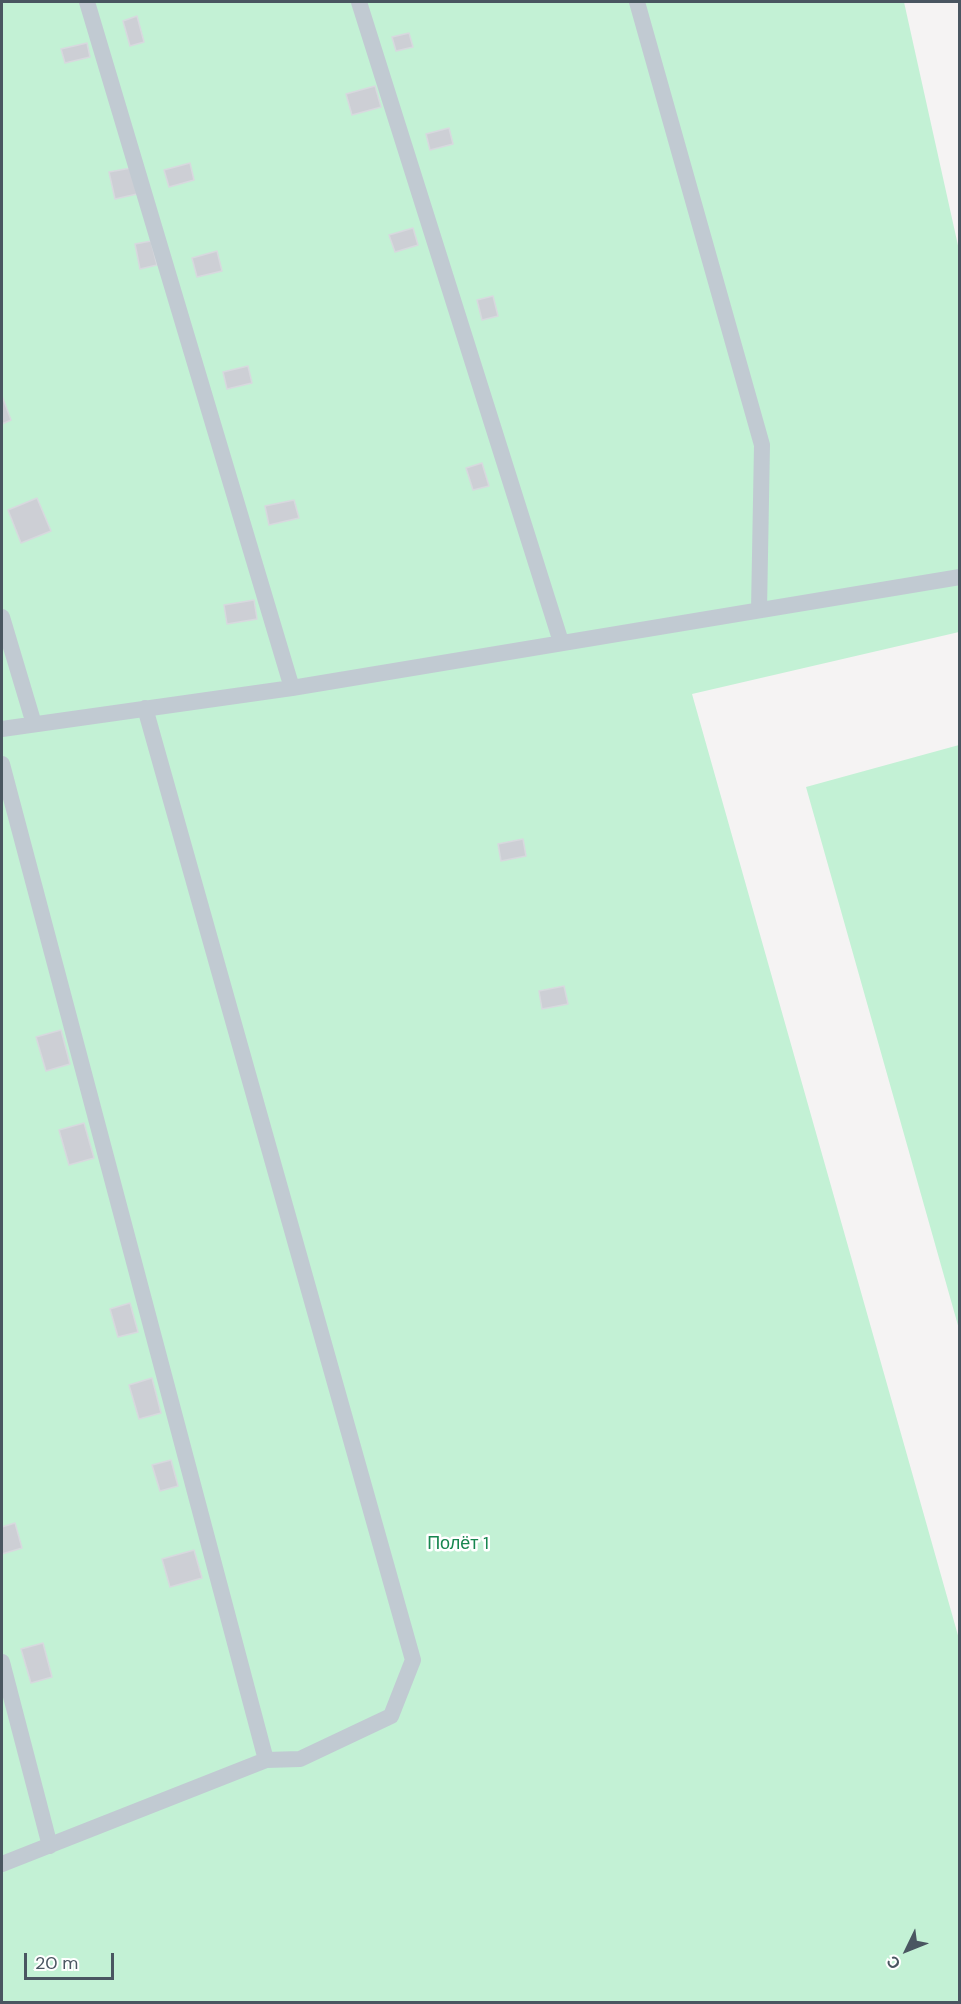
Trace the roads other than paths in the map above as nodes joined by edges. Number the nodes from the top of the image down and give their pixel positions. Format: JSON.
{"nodes":[{"id":1,"x":87,"y":2,"type":"edge"},
{"id":2,"x":359,"y":2,"type":"edge"},
{"id":3,"x":637,"y":2,"type":"edge"},
{"id":4,"x":960,"y":577,"type":"edge"},
{"id":5,"x":759,"y":610,"type":"junction"},
{"id":6,"x":2,"y":617,"type":"edge"},
{"id":7,"x":561,"y":642,"type":"junction"},
{"id":8,"x":292,"y":688,"type":"junction"},
{"id":9,"x":145,"y":708,"type":"junction"},
{"id":10,"x":34,"y":724,"type":"junction"},
{"id":11,"x":2,"y":729,"type":"edge"},
{"id":12,"x":2,"y":764,"type":"edge"},
{"id":13,"x":2,"y":1662,"type":"edge"},
{"id":14,"x":266,"y":1760,"type":"junction"},
{"id":15,"x":50,"y":1846,"type":"junction"},
{"id":16,"x":2,"y":1863,"type":"edge"}],
"edges":[{"from":1,"to":8,"type":"lane"},
{"from":2,"to":7,"type":"lane"},
{"from":3,"to":5,"type":"lane"},
{"from":4,"to":5,"type":"lane"},
{"from":5,"to":7,"type":"lane"},
{"from":6,"to":10,"type":"lane"},
{"from":7,"to":8,"type":"lane"},
{"from":8,"to":9,"type":"lane"},
{"from":9,"to":10,"type":"lane"},
{"from":9,"to":14,"type":"lane"},
{"from":10,"to":11,"type":"lane"},
{"from":12,"to":14,"type":"lane"},
{"from":13,"to":15,"type":"lane"},
{"from":14,"to":15,"type":"lane"},
{"from":15,"to":16,"type":"lane"}]}
